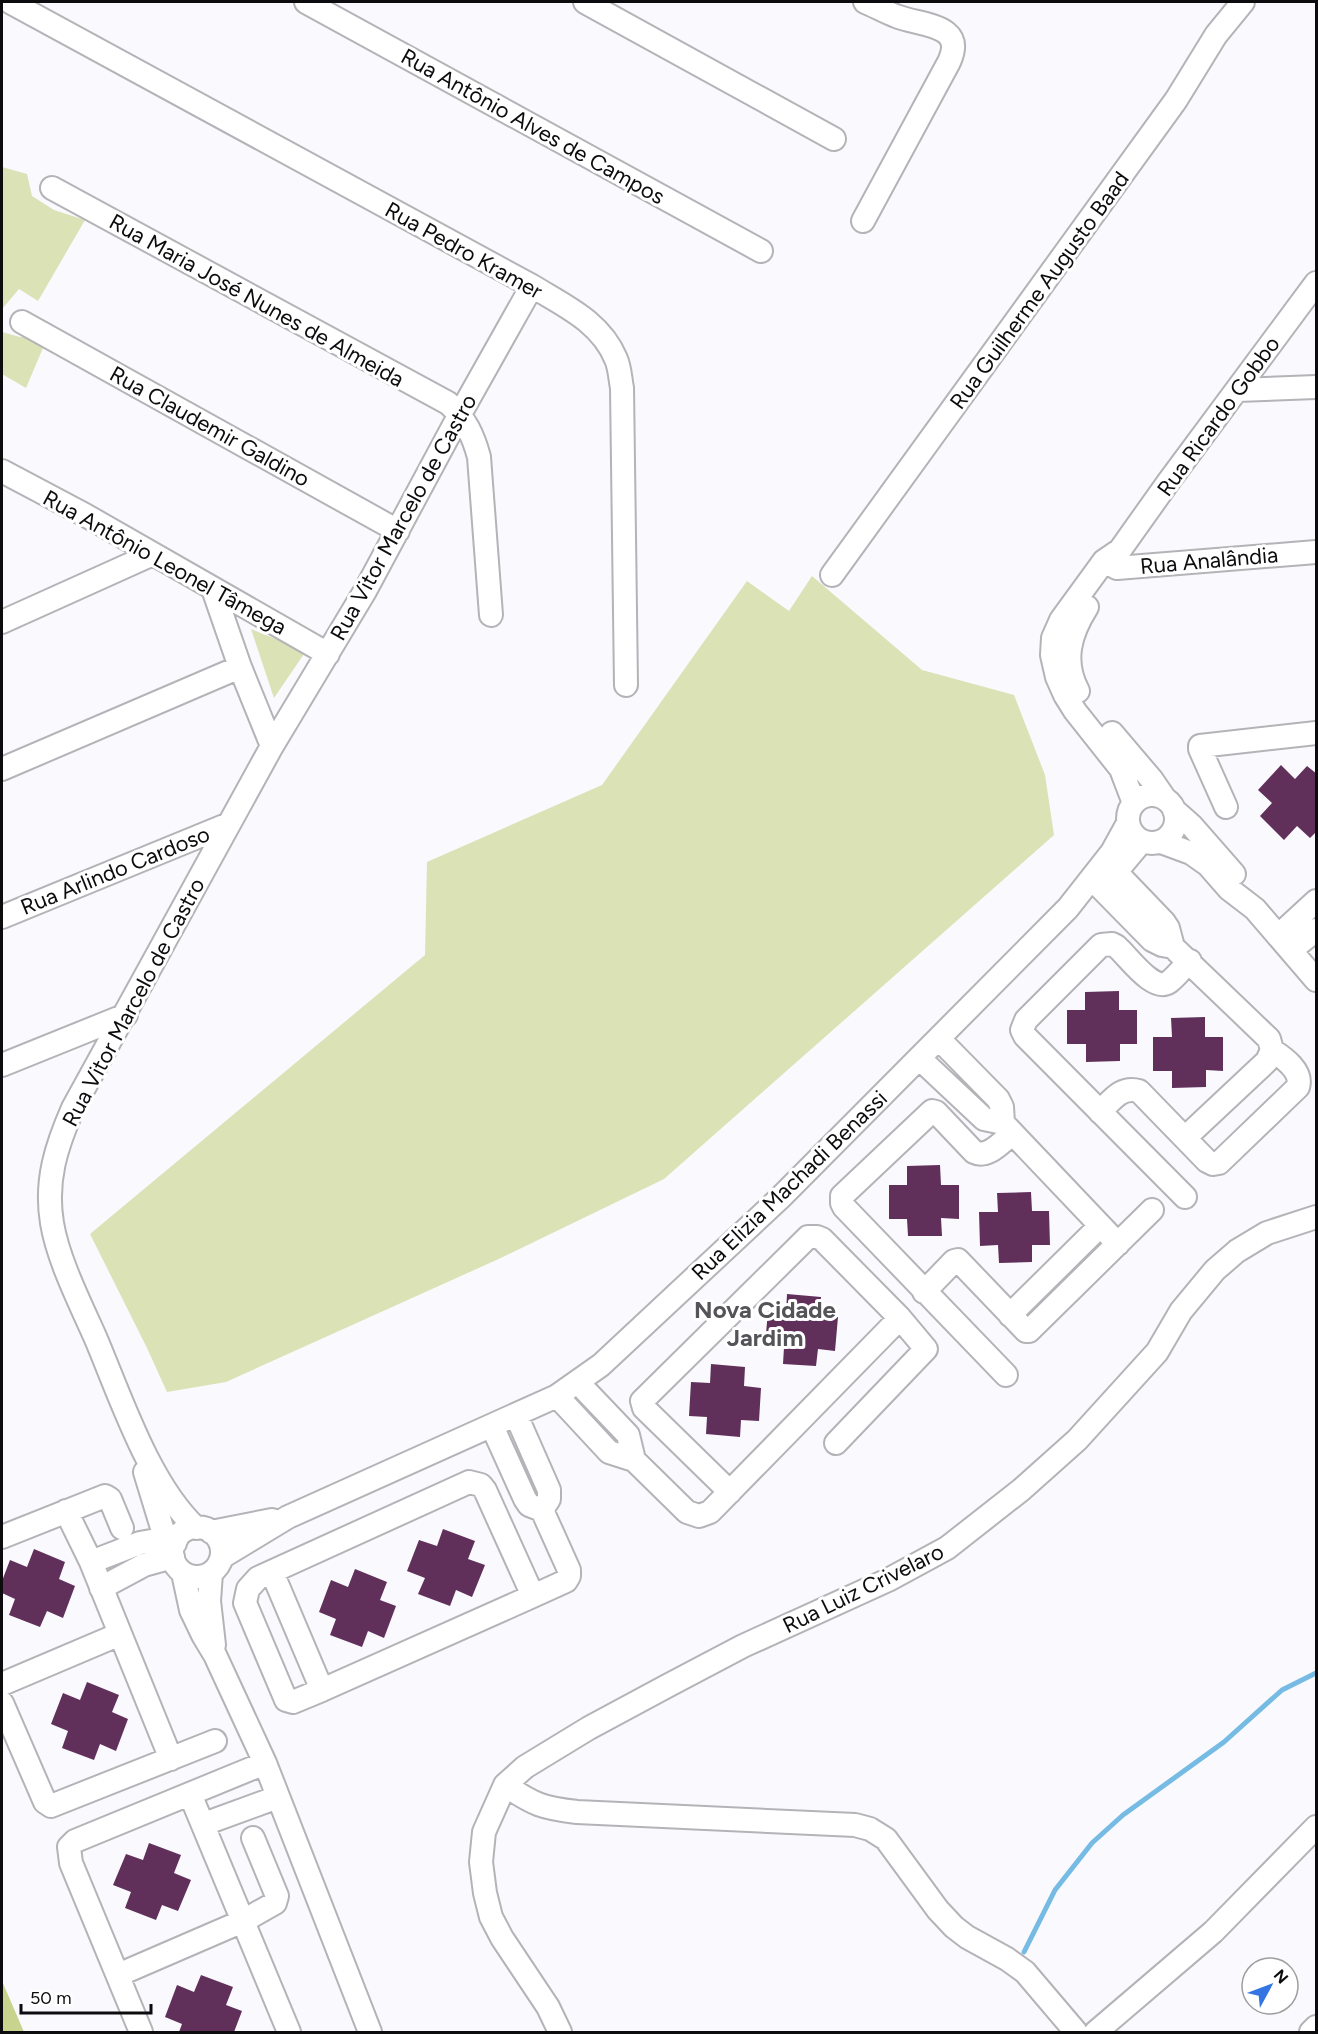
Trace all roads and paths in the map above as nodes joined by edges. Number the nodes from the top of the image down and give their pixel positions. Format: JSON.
{"nodes":[{"id":1,"x":10,"y":2,"type":"edge"},
{"id":2,"x":306,"y":2,"type":"edge"},
{"id":3,"x":585,"y":2,"type":"edge"},
{"id":4,"x":865,"y":2,"type":"edge"},
{"id":5,"x":1243,"y":2,"type":"edge"},
{"id":6,"x":834,"y":139,"type":"dead end"},
{"id":7,"x":52,"y":188,"type":"dead end"},
{"id":8,"x":863,"y":220,"type":"dead end"},
{"id":9,"x":761,"y":251,"type":"dead end"},
{"id":10,"x":1317,"y":283,"type":"edge"},
{"id":11,"x":532,"y":286,"type":"junction"},
{"id":12,"x":22,"y":322,"type":"dead end"},
{"id":13,"x":1317,"y":387,"type":"edge"},
{"id":14,"x":1237,"y":390,"type":"junction"},
{"id":15,"x":460,"y":414,"type":"junction"},
{"id":16,"x":2,"y":471,"type":"edge"},
{"id":17,"x":398,"y":531,"type":"junction"},
{"id":18,"x":1317,"y":552,"type":"edge"},
{"id":19,"x":153,"y":554,"type":"junction"},
{"id":20,"x":1114,"y":560,"type":"junction"},
{"id":21,"x":832,"y":575,"type":"dead end"},
{"id":22,"x":213,"y":589,"type":"junction"},
{"id":23,"x":491,"y":615,"type":"dead end"},
{"id":24,"x":2,"y":621,"type":"edge"},
{"id":25,"x":328,"y":654,"type":"junction"},
{"id":26,"x":240,"y":667,"type":"junction"},
{"id":27,"x":1064,"y":675,"type":"junction"},
{"id":28,"x":627,"y":685,"type":"dead end"},
{"id":29,"x":1317,"y":734,"type":"edge"},
{"id":30,"x":272,"y":746,"type":"junction"},
{"id":31,"x":2,"y":769,"type":"edge"},
{"id":32,"x":1170,"y":804,"type":"junction"},
{"id":33,"x":1226,"y":807,"type":"dead end"},
{"id":34,"x":1131,"y":813,"type":"junction"},
{"id":35,"x":229,"y":824,"type":"junction"},
{"id":36,"x":1152,"y":842,"type":"junction"},
{"id":37,"x":1107,"y":879,"type":"junction"},
{"id":38,"x":1068,"y":908,"type":"junction"},
{"id":39,"x":1255,"y":909,"type":"junction"},
{"id":40,"x":1314,"y":909,"type":"edge"},
{"id":41,"x":2,"y":917,"type":"edge"},
{"id":42,"x":1317,"y":930,"type":"edge"},
{"id":43,"x":1285,"y":943,"type":"junction"},
{"id":44,"x":1181,"y":954,"type":"junction"},
{"id":45,"x":1317,"y":980,"type":"edge"},
{"id":46,"x":126,"y":1015,"type":"junction"},
{"id":47,"x":939,"y":1039,"type":"junction"},
{"id":48,"x":1272,"y":1050,"type":"junction"},
{"id":49,"x":919,"y":1058,"type":"junction"},
{"id":50,"x":2,"y":1065,"type":"edge"},
{"id":51,"x":981,"y":1081,"type":"junction"},
{"id":52,"x":964,"y":1098,"type":"junction"},
{"id":53,"x":1100,"y":1112,"type":"junction"},
{"id":54,"x":1007,"y":1128,"type":"junction"},
{"id":55,"x":1186,"y":1137,"type":"junction"},
{"id":56,"x":1185,"y":1197,"type":"dead end"},
{"id":57,"x":1152,"y":1210,"type":"dead end"},
{"id":58,"x":1317,"y":1217,"type":"edge"},
{"id":59,"x":1100,"y":1226,"type":"junction"},
{"id":60,"x":1118,"y":1244,"type":"junction"},
{"id":61,"x":924,"y":1292,"type":"junction"},
{"id":62,"x":1010,"y":1315,"type":"junction"},
{"id":63,"x":900,"y":1318,"type":"junction"},
{"id":64,"x":1006,"y":1375,"type":"dead end"},
{"id":65,"x":579,"y":1382,"type":"junction"},
{"id":66,"x":557,"y":1396,"type":"junction"},
{"id":67,"x":516,"y":1415,"type":"junction"},
{"id":68,"x":612,"y":1418,"type":"junction"},
{"id":69,"x":492,"y":1426,"type":"junction"},
{"id":70,"x":593,"y":1436,"type":"junction"},
{"id":71,"x":836,"y":1443,"type":"dead end"},
{"id":72,"x":634,"y":1460,"type":"junction"},
{"id":73,"x":536,"y":1462,"type":"junction"},
{"id":74,"x":512,"y":1472,"type":"junction"},
{"id":75,"x":730,"y":1492,"type":"junction"},
{"id":76,"x":542,"y":1510,"type":"junction"},
{"id":77,"x":66,"y":1511,"type":"junction"},
{"id":78,"x":288,"y":1516,"type":"junction"},
{"id":79,"x":122,"y":1528,"type":"dead end"},
{"id":80,"x":2,"y":1537,"type":"edge"},
{"id":81,"x":186,"y":1545,"type":"junction"},
{"id":82,"x":91,"y":1562,"type":"junction"},
{"id":83,"x":216,"y":1565,"type":"junction"},
{"id":84,"x":272,"y":1572,"type":"junction"},
{"id":85,"x":101,"y":1587,"type":"junction"},
{"id":86,"x":533,"y":1596,"type":"junction"},
{"id":87,"x":120,"y":1634,"type":"junction"},
{"id":88,"x":215,"y":1655,"type":"junction"},
{"id":89,"x":2,"y":1684,"type":"edge"},
{"id":90,"x":322,"y":1690,"type":"junction"},
{"id":91,"x":2,"y":1703,"type":"edge"},
{"id":92,"x":215,"y":1741,"type":"dead end"},
{"id":93,"x":171,"y":1759,"type":"junction"},
{"id":94,"x":265,"y":1763,"type":"junction"},
{"id":95,"x":505,"y":1785,"type":"junction"},
{"id":96,"x":190,"y":1794,"type":"junction"},
{"id":97,"x":278,"y":1797,"type":"junction"},
{"id":98,"x":204,"y":1824,"type":"junction"},
{"id":99,"x":1317,"y":1827,"type":"edge"},
{"id":100,"x":253,"y":1839,"type":"dead end"},
{"id":101,"x":243,"y":1921,"type":"junction"},
{"id":102,"x":118,"y":1975,"type":"junction"},
{"id":103,"x":1317,"y":2027,"type":"edge"},
{"id":104,"x":141,"y":2032,"type":"edge"},
{"id":105,"x":289,"y":2032,"type":"edge"},
{"id":106,"x":370,"y":2032,"type":"edge"},
{"id":107,"x":560,"y":2032,"type":"edge"},
{"id":108,"x":1076,"y":2032,"type":"edge"},
{"id":109,"x":1096,"y":2032,"type":"edge"},
{"id":110,"x":1311,"y":2032,"type":"edge"}],
"edges":[{"from":1,"to":11,"type":"street","name":"Rua Pedro Kramer"},
{"from":2,"to":9,"type":"street","name":"Rua Antônio Alves de Campos"},
{"from":3,"to":6,"type":"street"},
{"from":4,"to":8,"type":"street"},
{"from":5,"to":21,"type":"street","name":"Rua Guilherme Augusto Baad"},
{"from":7,"to":15,"type":"street","name":"Rua Maria José Nunes de Almeida"},
{"from":10,"to":14,"type":"street","name":"Rua Ricardo Gobbo"},
{"from":11,"to":15,"type":"street","name":"Rua Vitor Marcelo de Castro"},
{"from":11,"to":28,"type":"street","name":"Rua Pedro Kramer"},
{"from":12,"to":17,"type":"street","name":"Rua Claudemir Galdino"},
{"from":13,"to":14,"type":"street"},
{"from":14,"to":20,"type":"street","name":"Rua Ricardo Gobbo"},
{"from":15,"to":17,"type":"street","name":"Rua Vitor Marcelo de Castro"},
{"from":15,"to":23,"type":"street"},
{"from":16,"to":19,"type":"street","name":"Rua Antônio Leonel Tâmega"},
{"from":17,"to":25,"type":"street","name":"Rua Vitor Marcelo de Castro"},
{"from":18,"to":20,"type":"street","name":"Rua Analândia"},
{"from":19,"to":22,"type":"street","name":"Rua Antônio Leonel Tâmega"},
{"from":19,"to":24,"type":"street"},
{"from":20,"to":27,"type":"street","name":"Rua Ricardo Gobbo"},
{"from":22,"to":25,"type":"street","name":"Rua Antônio Leonel Tâmega"},
{"from":22,"to":26,"type":"street"},
{"from":25,"to":30,"type":"street","name":"Rua Vitor Marcelo de Castro"},
{"from":26,"to":30,"type":"street"},
{"from":26,"to":31,"type":"street"},
{"from":27,"to":32,"type":"street"},
{"from":27,"to":34,"type":"street"},
{"from":29,"to":33,"type":"street"},
{"from":30,"to":35,"type":"street","name":"Rua Vitor Marcelo de Castro"},
{"from":32,"to":34,"type":"street"},
{"from":32,"to":36,"type":"street"},
{"from":32,"to":39,"type":"street"},
{"from":34,"to":36,"type":"street"},
{"from":34,"to":38,"type":"street","name":"Rua Elizia Machadi Benassi"},
{"from":35,"to":41,"type":"street","name":"Rua Arlindo Cardoso"},
{"from":35,"to":46,"type":"street","name":"Rua Vitor Marcelo de Castro"},
{"from":36,"to":37,"type":"street","name":"Rua Elizia Machadi Benassi"},
{"from":36,"to":39,"type":"street"},
{"from":37,"to":38,"type":"street","name":"Rua Elizia Machadi Benassi"},
{"from":37,"to":44,"type":"street"},
{"from":38,"to":47,"type":"street","name":"Rua Elizia Machadi Benassi"},
{"from":39,"to":43,"type":"street"},
{"from":40,"to":43,"type":"street"},
{"from":42,"to":43,"type":"street"},
{"from":43,"to":45,"type":"street"},
{"from":44,"to":48,"type":"street"},
{"from":44,"to":53,"type":"street"},
{"from":46,"to":50,"type":"street"},
{"from":46,"to":81,"type":"street","name":"Rua Vitor Marcelo de Castro"},
{"from":47,"to":49,"type":"street","name":"Rua Elizia Machadi Benassi"},
{"from":47,"to":51,"type":"street"},
{"from":48,"to":55,"type":"street"},
{"from":48,"to":55,"type":"street"},
{"from":49,"to":52,"type":"street"},
{"from":49,"to":65,"type":"street","name":"Rua Elizia Machadi Benassi"},
{"from":51,"to":52,"type":"street"},
{"from":51,"to":54,"type":"street"},
{"from":52,"to":54,"type":"street"},
{"from":53,"to":55,"type":"street"},
{"from":53,"to":56,"type":"street"},
{"from":54,"to":59,"type":"street"},
{"from":54,"to":61,"type":"street"},
{"from":57,"to":60,"type":"street"},
{"from":58,"to":95,"type":"street","name":"Rua Luiz Crivelaro"},
{"from":59,"to":60,"type":"street"},
{"from":59,"to":62,"type":"street"},
{"from":60,"to":62,"type":"street"},
{"from":61,"to":62,"type":"street"},
{"from":61,"to":64,"type":"street"},
{"from":63,"to":71,"type":"street"},
{"from":63,"to":75,"type":"street"},
{"from":63,"to":75,"type":"street"},
{"from":65,"to":66,"type":"street","name":"Rua Elizia Machadi Benassi"},
{"from":65,"to":68,"type":"street"},
{"from":66,"to":67,"type":"street","name":"Rua Elizia Machadi Benassi"},
{"from":66,"to":70,"type":"street"},
{"from":67,"to":69,"type":"street","name":"Rua Elizia Machadi Benassi"},
{"from":67,"to":73,"type":"street"},
{"from":68,"to":70,"type":"street"},
{"from":68,"to":72,"type":"street"},
{"from":69,"to":74,"type":"street"},
{"from":69,"to":78,"type":"street","name":"Rua Elizia Machadi Benassi"},
{"from":70,"to":72,"type":"street"},
{"from":72,"to":75,"type":"street"},
{"from":73,"to":74,"type":"street"},
{"from":73,"to":76,"type":"street"},
{"from":74,"to":76,"type":"street"},
{"from":76,"to":86,"type":"street"},
{"from":77,"to":79,"type":"street"},
{"from":77,"to":80,"type":"street"},
{"from":77,"to":82,"type":"street"},
{"from":78,"to":81,"type":"street","name":"Rua Elizia Machadi Benassi"},
{"from":78,"to":83,"type":"street","name":"Rua Elizia Machadi Benassi"},
{"from":81,"to":82,"type":"street"},
{"from":81,"to":83,"type":"street"},
{"from":81,"to":83,"type":"street"},
{"from":81,"to":85,"type":"street"},
{"from":81,"to":88,"type":"street"},
{"from":82,"to":85,"type":"street"},
{"from":83,"to":88,"type":"street"},
{"from":84,"to":86,"type":"street"},
{"from":84,"to":90,"type":"street"},
{"from":84,"to":90,"type":"street"},
{"from":85,"to":87,"type":"street"},
{"from":86,"to":90,"type":"street"},
{"from":87,"to":89,"type":"street"},
{"from":87,"to":93,"type":"street"},
{"from":88,"to":94,"type":"street"},
{"from":91,"to":93,"type":"street"},
{"from":92,"to":93,"type":"street"},
{"from":94,"to":96,"type":"street"},
{"from":94,"to":97,"type":"street"},
{"from":95,"to":107,"type":"street"},
{"from":95,"to":108,"type":"street"},
{"from":96,"to":98,"type":"street"},
{"from":96,"to":102,"type":"street"},
{"from":97,"to":98,"type":"street"},
{"from":97,"to":106,"type":"street"},
{"from":98,"to":101,"type":"street"},
{"from":99,"to":109,"type":"street"},
{"from":100,"to":101,"type":"street"},
{"from":101,"to":102,"type":"street"},
{"from":101,"to":105,"type":"street"},
{"from":102,"to":104,"type":"street"},
{"from":103,"to":110,"type":"street"}]}
